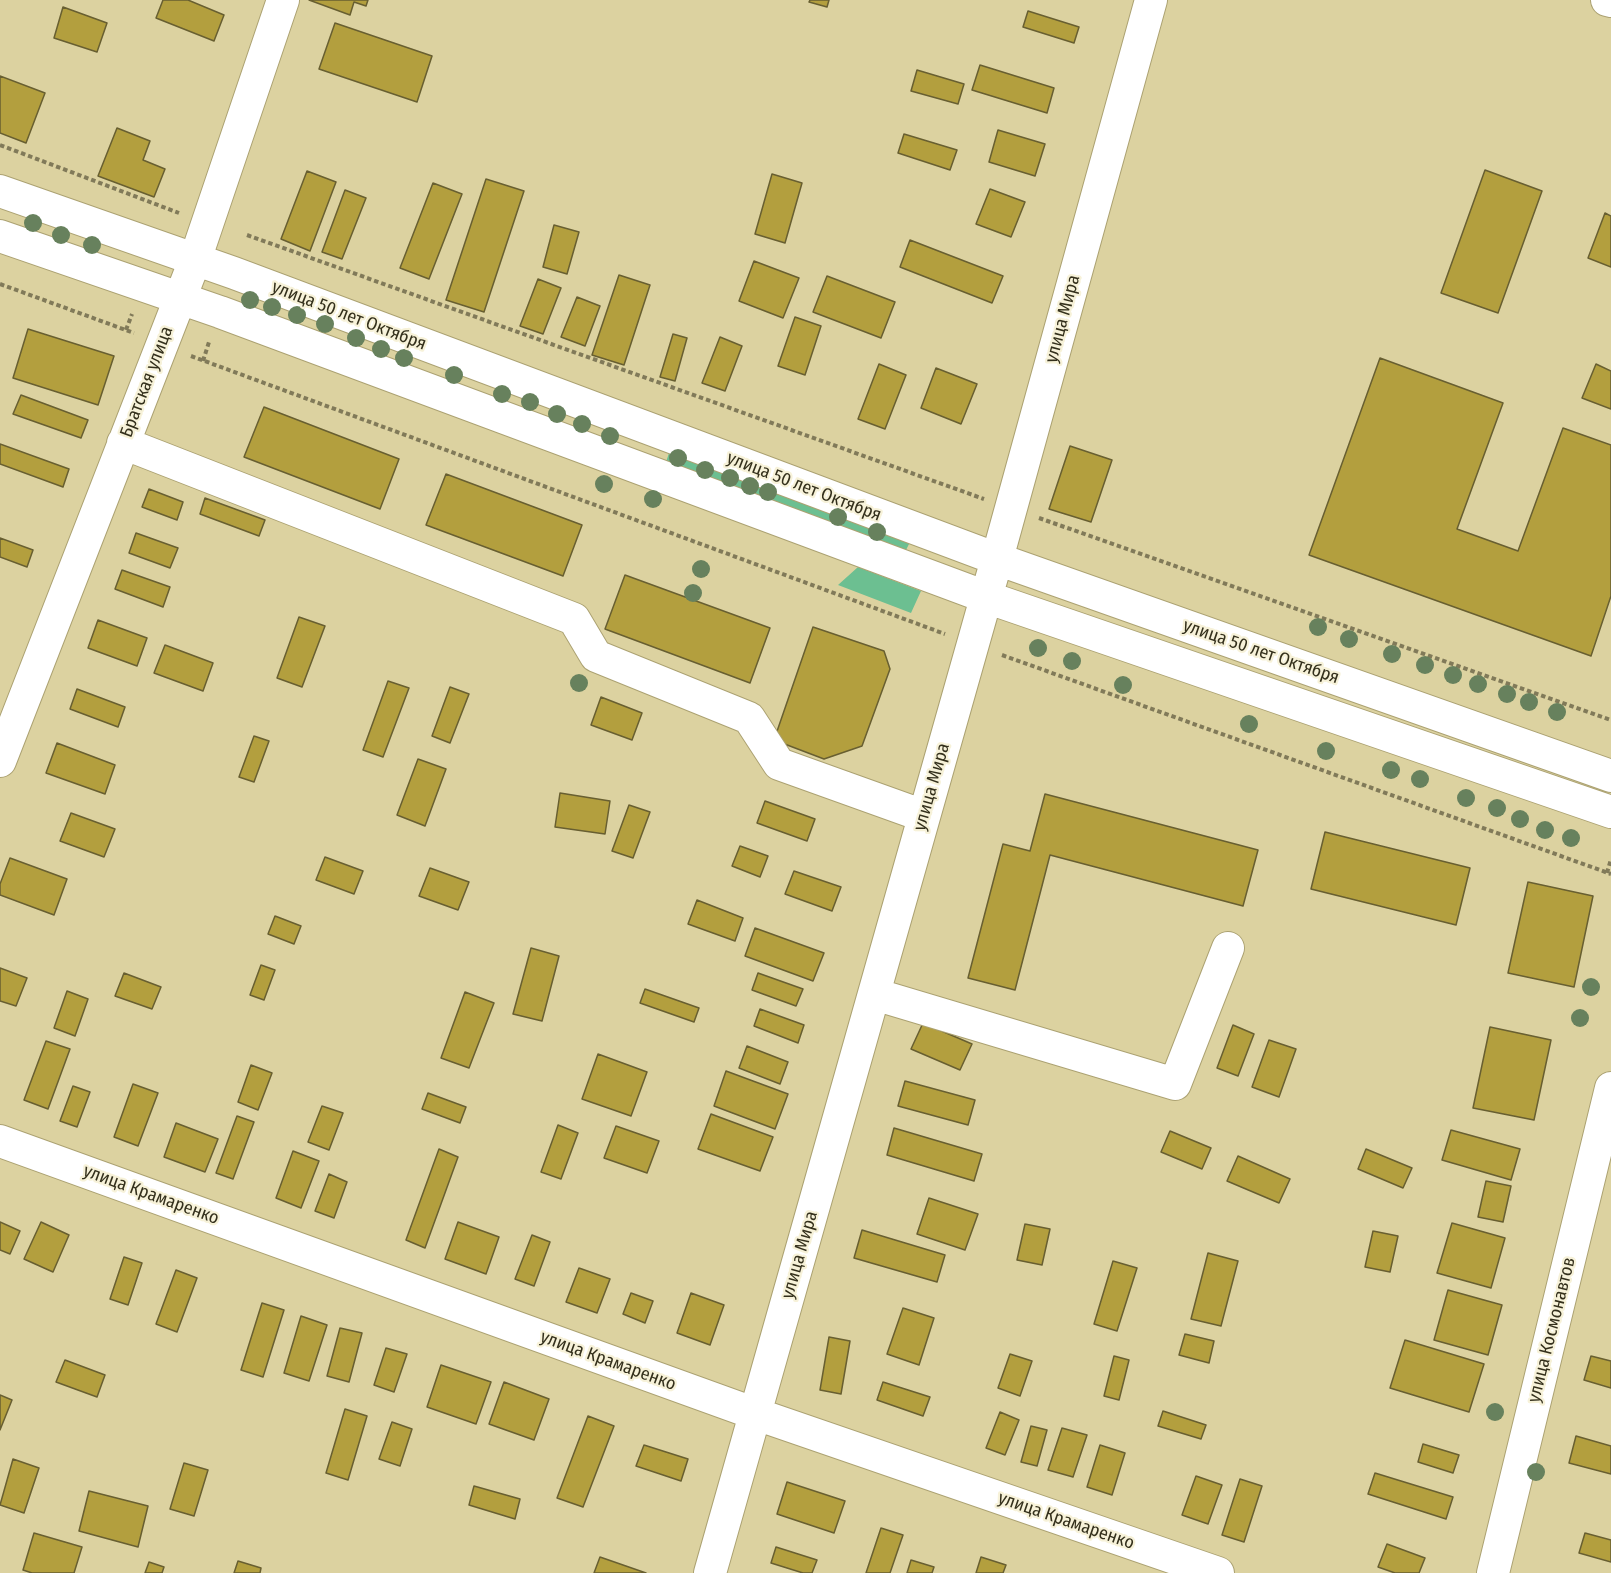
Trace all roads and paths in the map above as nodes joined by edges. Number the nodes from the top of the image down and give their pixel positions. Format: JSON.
{"nodes":[{"id":1,"x":283,"y":0,"type":"edge"},
{"id":2,"x":1151,"y":0,"type":"edge"},
{"id":3,"x":0,"y":191,"type":"edge"},
{"id":4,"x":247,"y":235,"type":"dead end"},
{"id":5,"x":0,"y":236,"type":"edge"},
{"id":6,"x":195,"y":260,"type":"junction"},
{"id":7,"x":0,"y":284,"type":"edge"},
{"id":8,"x":180,"y":299,"type":"junction"},
{"id":9,"x":161,"y":344,"type":"junction"},
{"id":10,"x":123,"y":443,"type":"junction"},
{"id":11,"x":1010,"y":508,"type":"junction"},
{"id":12,"x":997,"y":559,"type":"junction"},
{"id":13,"x":986,"y":597,"type":"junction"},
{"id":14,"x":972,"y":644,"type":"junction"},
{"id":15,"x":1611,"y":720,"type":"edge"},
{"id":16,"x":0,"y":761,"type":"edge"},
{"id":17,"x":1611,"y":776,"type":"edge"},
{"id":18,"x":1611,"y":812,"type":"edge"},
{"id":19,"x":924,"y":816,"type":"junction"},
{"id":20,"x":1611,"y":860,"type":"edge"},
{"id":21,"x":1609,"y":873,"type":"edge"},
{"id":22,"x":1228,"y":948,"type":"dead end"},
{"id":23,"x":874,"y":994,"type":"junction"},
{"id":24,"x":1611,"y":1088,"type":"edge"},
{"id":25,"x":0,"y":1141,"type":"edge"},
{"id":26,"x":756,"y":1414,"type":"junction"},
{"id":27,"x":710,"y":1573,"type":"edge"},
{"id":28,"x":1218,"y":1573,"type":"edge"},
{"id":29,"x":1493,"y":1573,"type":"edge"}],
"edges":[{"from":1,"to":6,"type":"street","name":"Братская улица"},
{"from":2,"to":11,"type":"street","name":"улица Мира"},
{"from":3,"to":6,"type":"street","name":"улица 50 лет Октября"},
{"from":4,"to":11,"type":"path"},
{"from":5,"to":8,"type":"street","name":"улица 50 лет Октября"},
{"from":6,"to":8,"type":"street","name":"Братская улица"},
{"from":6,"to":12,"type":"street","name":"улица 50 лет Октября"},
{"from":7,"to":9,"type":"path"},
{"from":8,"to":9,"type":"street","name":"Братская улица"},
{"from":8,"to":13,"type":"street","name":"улица 50 лет Октября"},
{"from":9,"to":10,"type":"street","name":"Братская улица"},
{"from":9,"to":14,"type":"path"},
{"from":10,"to":16,"type":"street","name":"Братская улица"},
{"from":10,"to":19,"type":"street"},
{"from":11,"to":12,"type":"street","name":"улица Мира"},
{"from":11,"to":15,"type":"path"},
{"from":12,"to":13,"type":"street","name":"улица Мира"},
{"from":12,"to":17,"type":"street","name":"улица 50 лет Октября"},
{"from":13,"to":14,"type":"street","name":"улица Мира"},
{"from":13,"to":18,"type":"street","name":"улица 50 лет Октября"},
{"from":14,"to":19,"type":"street","name":"улица Мира"},
{"from":14,"to":21,"type":"path"},
{"from":19,"to":23,"type":"street","name":"улица Мира"},
{"from":20,"to":21,"type":"path"},
{"from":22,"to":23,"type":"street"},
{"from":23,"to":26,"type":"street","name":"улица Мира"},
{"from":24,"to":29,"type":"street","name":"улица Космонавтов"},
{"from":25,"to":26,"type":"street","name":"улица Крамаренко"},
{"from":26,"to":27,"type":"street","name":"улица Мира"},
{"from":26,"to":28,"type":"street","name":"улица Крамаренко"}]}
